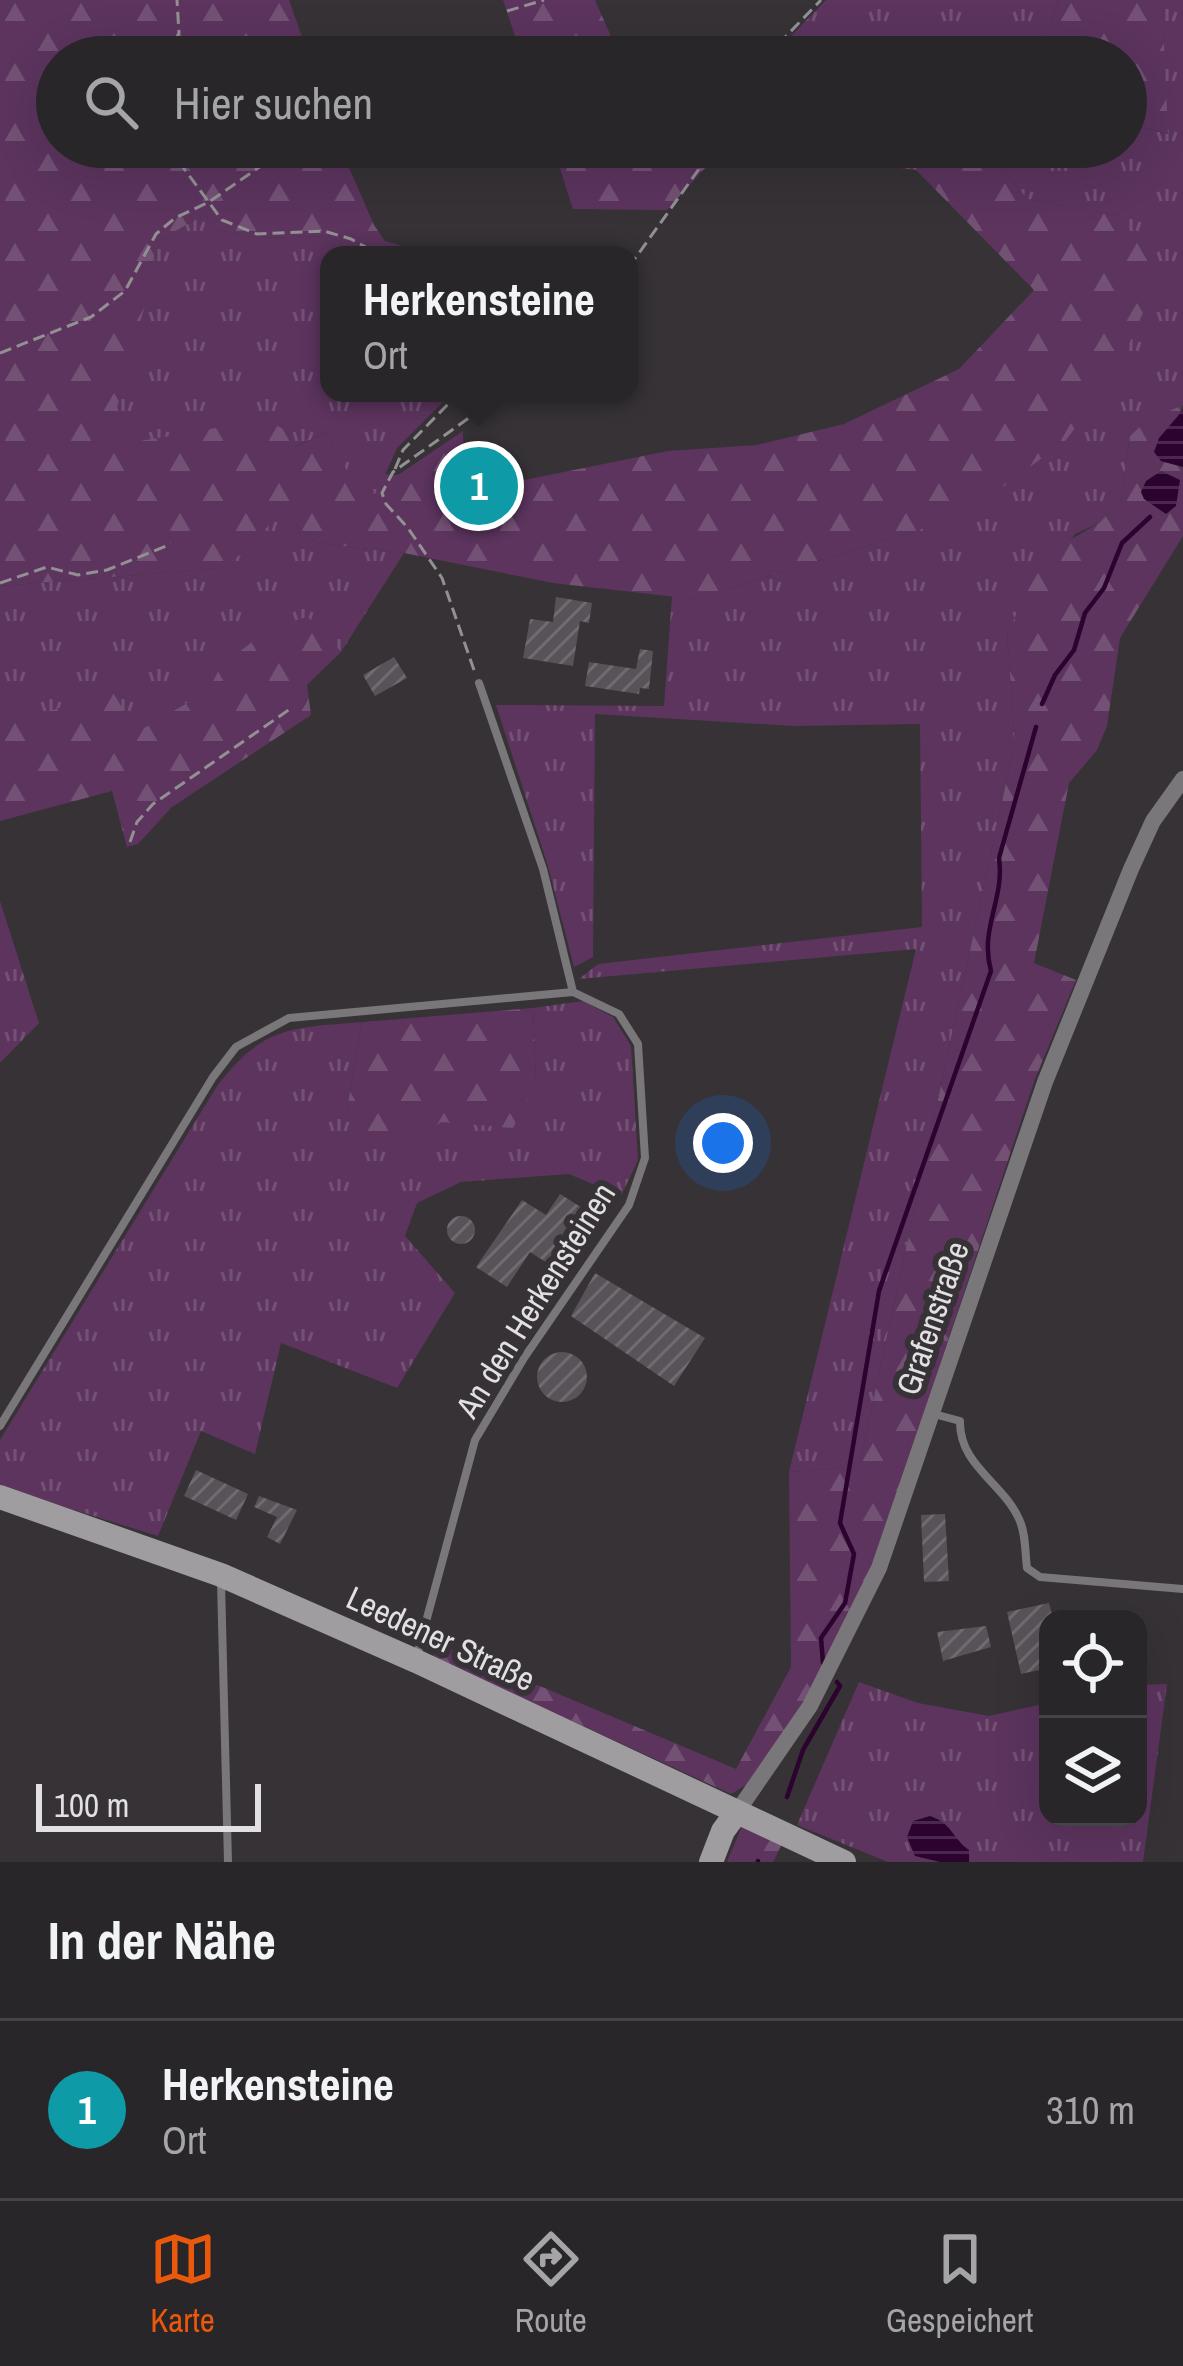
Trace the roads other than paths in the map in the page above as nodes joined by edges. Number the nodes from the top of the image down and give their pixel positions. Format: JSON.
{"nodes":[{"id":1,"x":479,"y":683,"type":"road end"},
{"id":2,"x":1183,"y":779,"type":"edge"},
{"id":3,"x":573,"y":992,"type":"junction"},
{"id":4,"x":934,"y":1414,"type":"junction"},
{"id":5,"x":0,"y":1426,"type":"edge"},
{"id":6,"x":0,"y":1497,"type":"edge"},
{"id":7,"x":221,"y":1575,"type":"junction"},
{"id":8,"x":1183,"y":1589,"type":"edge"},
{"id":9,"x":416,"y":1661,"type":"junction"},
{"id":10,"x":737,"y":1812,"type":"junction"},
{"id":11,"x":228,"y":1862,"type":"edge"},
{"id":12,"x":711,"y":1862,"type":"edge"},
{"id":13,"x":844,"y":1862,"type":"edge"}],
"edges":[{"from":1,"to":3,"type":"lane"},
{"from":2,"to":4,"type":"street","name":"Grafenstraße"},
{"from":3,"to":5,"type":"lane"},
{"from":3,"to":9,"type":"lane","name":"An den Herkensteinen"},
{"from":4,"to":8,"type":"lane"},
{"from":4,"to":10,"type":"street","name":"Grafenstraße"},
{"from":6,"to":7,"type":"street","name":"Leedener Straße"},
{"from":7,"to":9,"type":"street","name":"Leedener Straße"},
{"from":7,"to":11,"type":"lane"},
{"from":9,"to":10,"type":"street","name":"Leedener Straße"},
{"from":10,"to":12,"type":"street","name":"Grafenstraße"},
{"from":10,"to":13,"type":"street","name":"Leedener Straße"}]}
